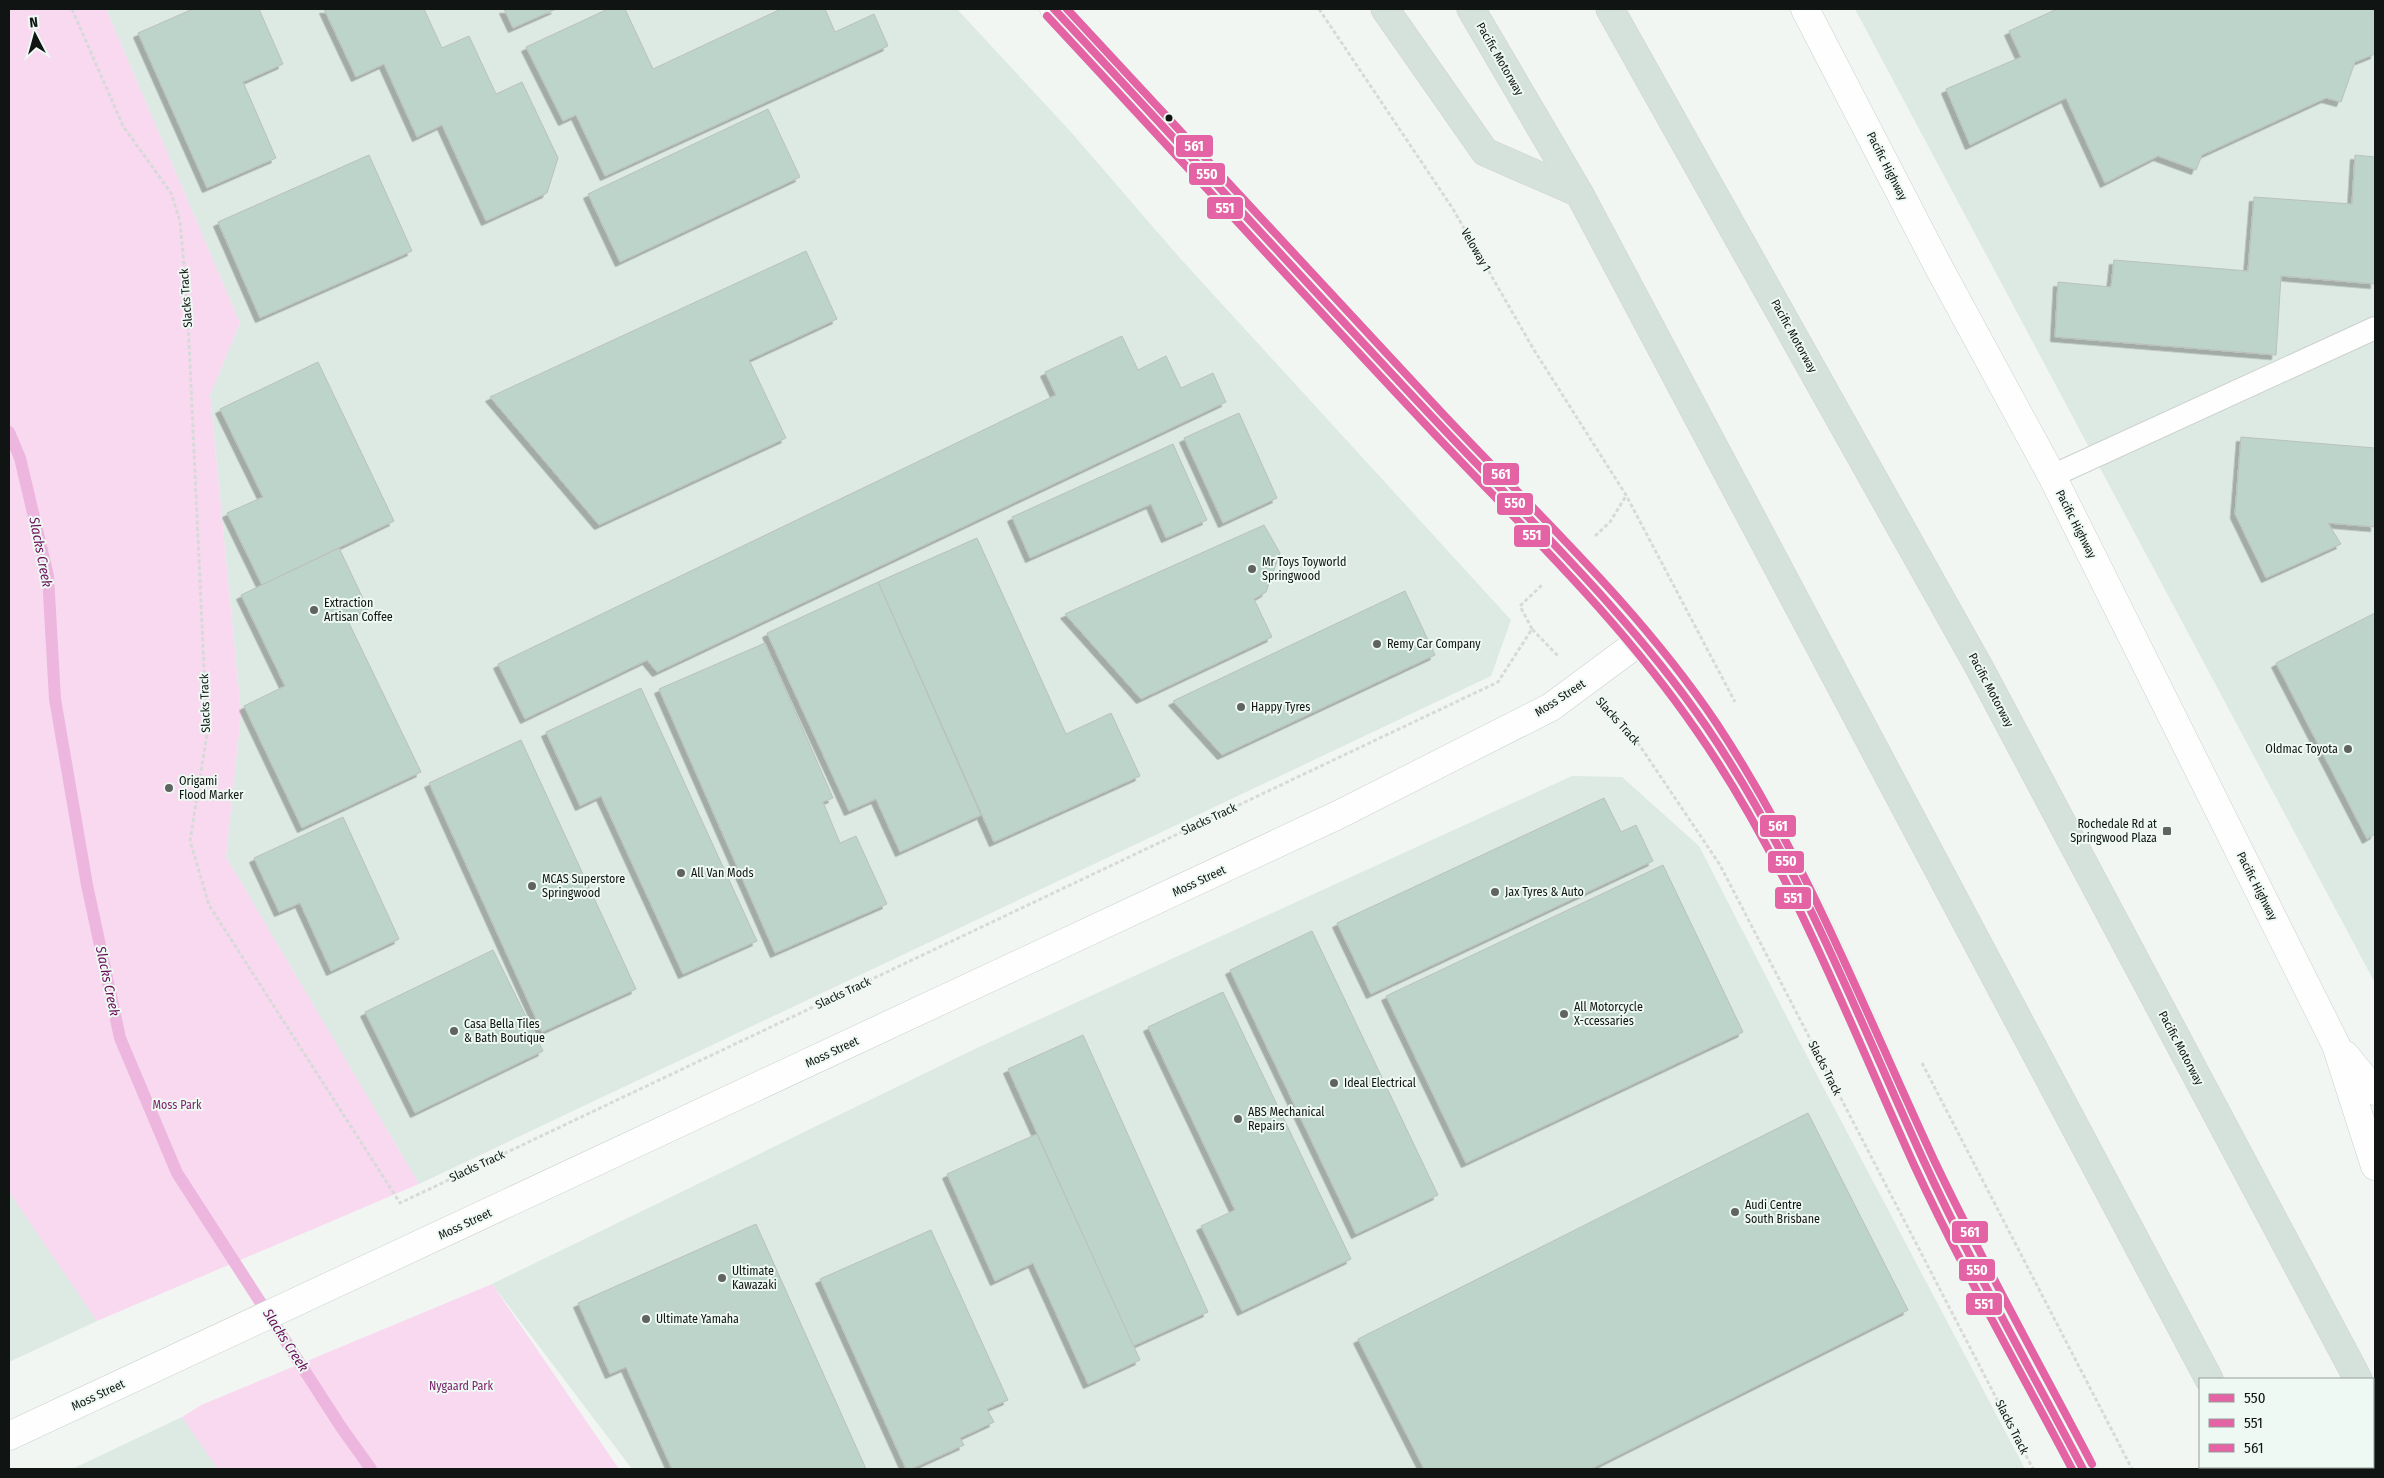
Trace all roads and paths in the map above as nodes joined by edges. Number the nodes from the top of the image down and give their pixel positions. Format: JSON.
{"nodes":[{"id":1,"x":72,"y":9,"type":"edge"},
{"id":2,"x":1054,"y":9,"type":"edge"},
{"id":3,"x":1319,"y":9,"type":"edge"},
{"id":4,"x":1385,"y":9,"type":"edge"},
{"id":5,"x":1470,"y":9,"type":"edge"},
{"id":6,"x":1610,"y":9,"type":"edge"},
{"id":7,"x":1805,"y":9,"type":"edge"},
{"id":8,"x":1579,"y":193,"type":"junction"},
{"id":9,"x":2375,"y":328,"type":"edge"},
{"id":10,"x":2052,"y":476,"type":"junction"},
{"id":11,"x":1610,"y":522,"type":"dead end"},
{"id":12,"x":1532,"y":596,"type":"dead end"},
{"id":13,"x":1532,"y":629,"type":"junction"},
{"id":14,"x":1640,"y":641,"type":"junction"},
{"id":15,"x":1584,"y":683,"type":"junction"},
{"id":16,"x":2336,"y":1045,"type":"junction"},
{"id":17,"x":2375,"y":1091,"type":"edge"},
{"id":18,"x":2375,"y":1166,"type":"edge"},
{"id":19,"x":2208,"y":1378,"type":"edge"},
{"id":20,"x":2357,"y":1378,"type":"edge"},
{"id":21,"x":9,"y":1436,"type":"edge"},
{"id":22,"x":2033,"y":1469,"type":"edge"},
{"id":23,"x":2083,"y":1469,"type":"edge"}],
"edges":[{"from":1,"to":13,"type":"path","name":"Slacks Track"},
{"from":2,"to":14,"type":"street"},
{"from":3,"to":11,"type":"path","name":"Veloway 1"},
{"from":4,"to":8,"type":"highway"},
{"from":5,"to":8,"type":"highway","name":"Pacific Motorway"},
{"from":6,"to":20,"type":"highway","name":"Pacific Motorway"},
{"from":7,"to":10,"type":"street","name":"Pacific Highway"},
{"from":8,"to":19,"type":"highway","name":"Pacific Motorway"},
{"from":9,"to":10,"type":"lane"},
{"from":10,"to":16,"type":"street","name":"Pacific Highway"},
{"from":12,"to":13,"type":"path"},
{"from":13,"to":15,"type":"path","name":"Slacks Track"},
{"from":14,"to":15,"type":"street","name":"Moss Street"},
{"from":14,"to":23,"type":"street"},
{"from":15,"to":21,"type":"street","name":"Moss Street"},
{"from":15,"to":22,"type":"path","name":"Slacks Track"},
{"from":16,"to":17,"type":"street","name":"Pacific Highway"},
{"from":16,"to":18,"type":"street","name":"Pacific Highway"}]}
